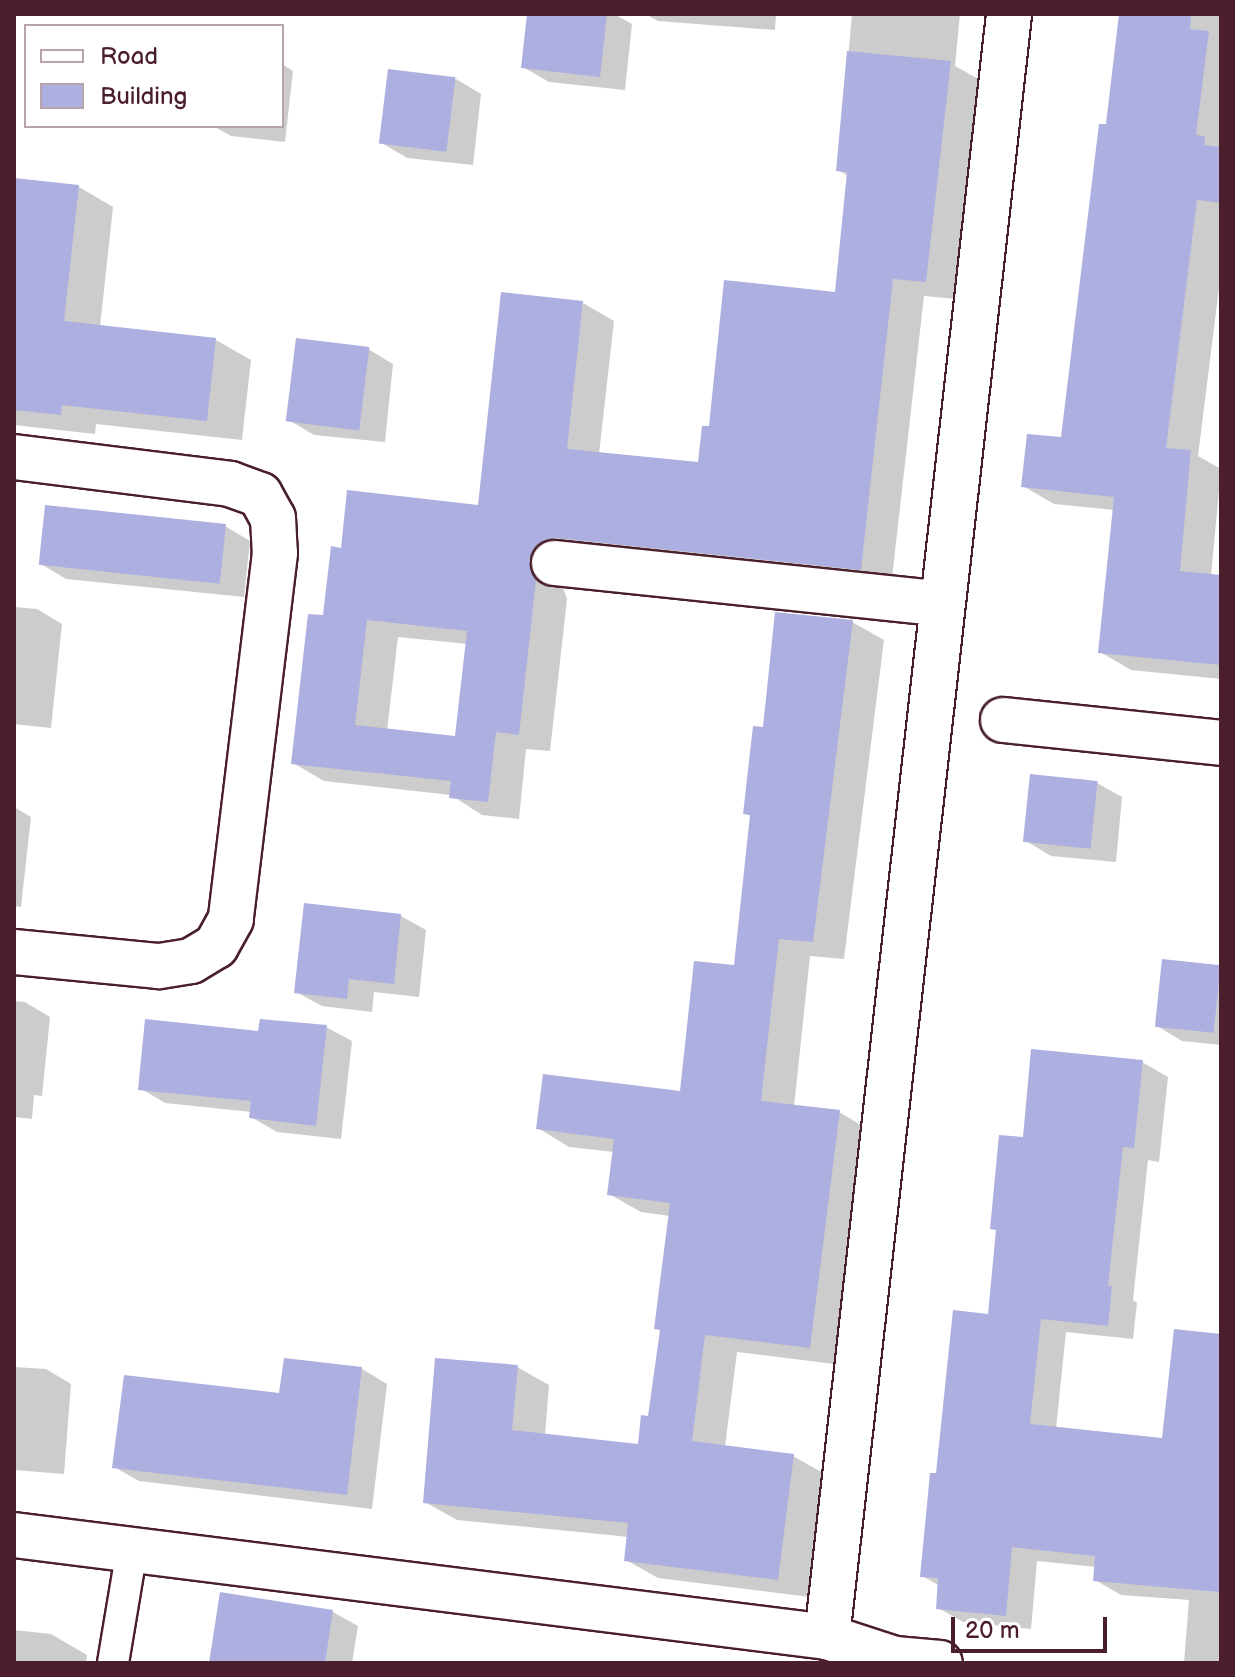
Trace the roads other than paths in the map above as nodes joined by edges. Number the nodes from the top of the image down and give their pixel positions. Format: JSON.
{"nodes":[{"id":1,"x":1009,"y":14,"type":"edge"},
{"id":2,"x":14,"y":457,"type":"edge"},
{"id":3,"x":554,"y":563,"type":"dead end"},
{"id":4,"x":941,"y":604,"type":"junction"},
{"id":5,"x":1003,"y":720,"type":"dead end"},
{"id":6,"x":1221,"y":743,"type":"edge"},
{"id":7,"x":14,"y":952,"type":"edge"},
{"id":8,"x":14,"y":1535,"type":"edge"},
{"id":9,"x":132,"y":1549,"type":"junction"},
{"id":10,"x":826,"y":1650,"type":"edge"},
{"id":11,"x":113,"y":1663,"type":"edge"},
{"id":12,"x":940,"y":1663,"type":"edge"}],
"edges":[{"from":1,"to":4,"type":"street"},
{"from":2,"to":7,"type":"street"},
{"from":3,"to":4,"type":"street"},
{"from":4,"to":10,"type":"street"},
{"from":5,"to":6,"type":"street"},
{"from":8,"to":9,"type":"street"},
{"from":9,"to":10,"type":"street"},
{"from":9,"to":11,"type":"lane"},
{"from":10,"to":12,"type":"street"}]}
